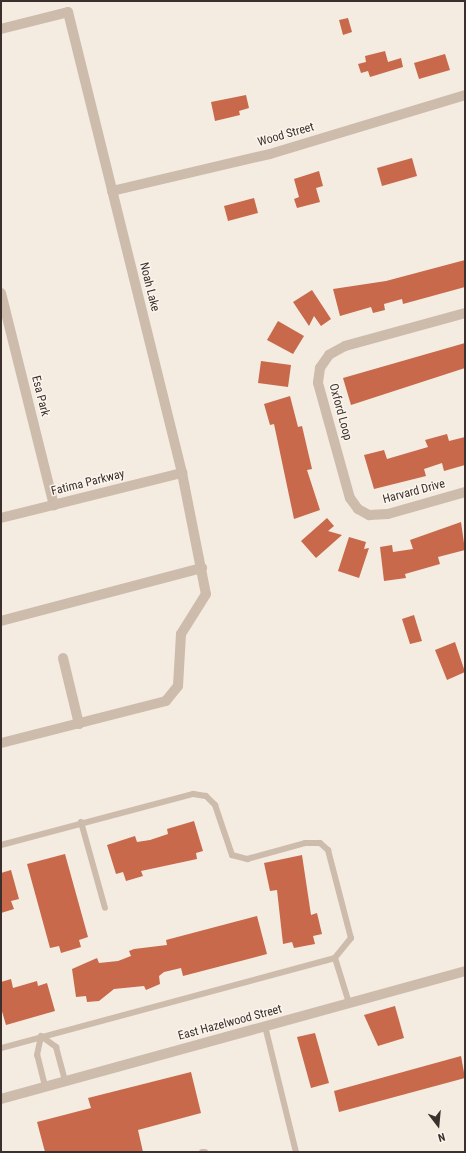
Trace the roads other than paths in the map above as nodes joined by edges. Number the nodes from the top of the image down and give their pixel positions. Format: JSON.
{"nodes":[{"id":1,"x":1,"y":29,"type":"edge"},
{"id":2,"x":465,"y":95,"type":"edge"},
{"id":3,"x":112,"y":191,"type":"junction"},
{"id":4,"x":1,"y":293,"type":"edge"},
{"id":5,"x":465,"y":313,"type":"edge"},
{"id":6,"x":182,"y":473,"type":"junction"},
{"id":7,"x":465,"y":492,"type":"edge"},
{"id":8,"x":54,"y":505,"type":"junction"},
{"id":9,"x":369,"y":515,"type":"joint"},
{"id":10,"x":1,"y":518,"type":"edge"},
{"id":11,"x":202,"y":568,"type":"junction"},
{"id":12,"x":1,"y":621,"type":"edge"},
{"id":13,"x":63,"y":658,"type":"dead end"},
{"id":14,"x":79,"y":724,"type":"junction"},
{"id":15,"x":1,"y":742,"type":"edge"},
{"id":16,"x":81,"y":822,"type":"junction"},
{"id":17,"x":1,"y":845,"type":"edge"},
{"id":18,"x":105,"y":908,"type":"dead end"},
{"id":19,"x":335,"y":958,"type":"junction"},
{"id":20,"x":465,"y":971,"type":"edge"},
{"id":21,"x":349,"y":1003,"type":"junction"},
{"id":22,"x":266,"y":1026,"type":"junction"},
{"id":23,"x":41,"y":1036,"type":"junction"},
{"id":24,"x":1,"y":1048,"type":"edge"},
{"id":25,"x":65,"y":1081,"type":"junction"},
{"id":26,"x":46,"y":1086,"type":"junction"},
{"id":27,"x":1,"y":1098,"type":"edge"},
{"id":28,"x":202,"y":1152,"type":"edge"},
{"id":29,"x":205,"y":1152,"type":"edge"},
{"id":30,"x":296,"y":1152,"type":"edge"}],
"edges":[{"from":1,"to":3,"type":"street","name":"Noah Lake"},
{"from":2,"to":3,"type":"street","name":"Wood Street"},
{"from":3,"to":6,"type":"street","name":"Noah Lake"},
{"from":4,"to":8,"type":"street","name":"Esa Park"},
{"from":5,"to":9,"type":"street","name":"Oxford Loop"},
{"from":6,"to":8,"type":"street","name":"Fatima Parkway"},
{"from":6,"to":11,"type":"street","name":"Noah Lake"},
{"from":7,"to":9,"type":"street","name":"Harvard Drive"},
{"from":8,"to":10,"type":"street","name":"Fatima Parkway"},
{"from":11,"to":12,"type":"street"},
{"from":11,"to":14,"type":"street","name":"Noah Lake"},
{"from":13,"to":14,"type":"street"},
{"from":14,"to":15,"type":"street","name":"Noah Lake"},
{"from":16,"to":17,"type":"lane"},
{"from":16,"to":18,"type":"lane"},
{"from":16,"to":19,"type":"lane"},
{"from":19,"to":21,"type":"lane"},
{"from":19,"to":23,"type":"lane"},
{"from":20,"to":21,"type":"street","name":"East Hazelwood Street"},
{"from":21,"to":22,"type":"street","name":"East Hazelwood Street"},
{"from":22,"to":25,"type":"street","name":"East Hazelwood Street"},
{"from":22,"to":30,"type":"lane"},
{"from":23,"to":24,"type":"lane"},
{"from":23,"to":25,"type":"lane"},
{"from":23,"to":26,"type":"lane"},
{"from":25,"to":26,"type":"street","name":"East Hazelwood Street"},
{"from":26,"to":27,"type":"street","name":"East Hazelwood Street"},
{"from":28,"to":29,"type":"lane"}]}
